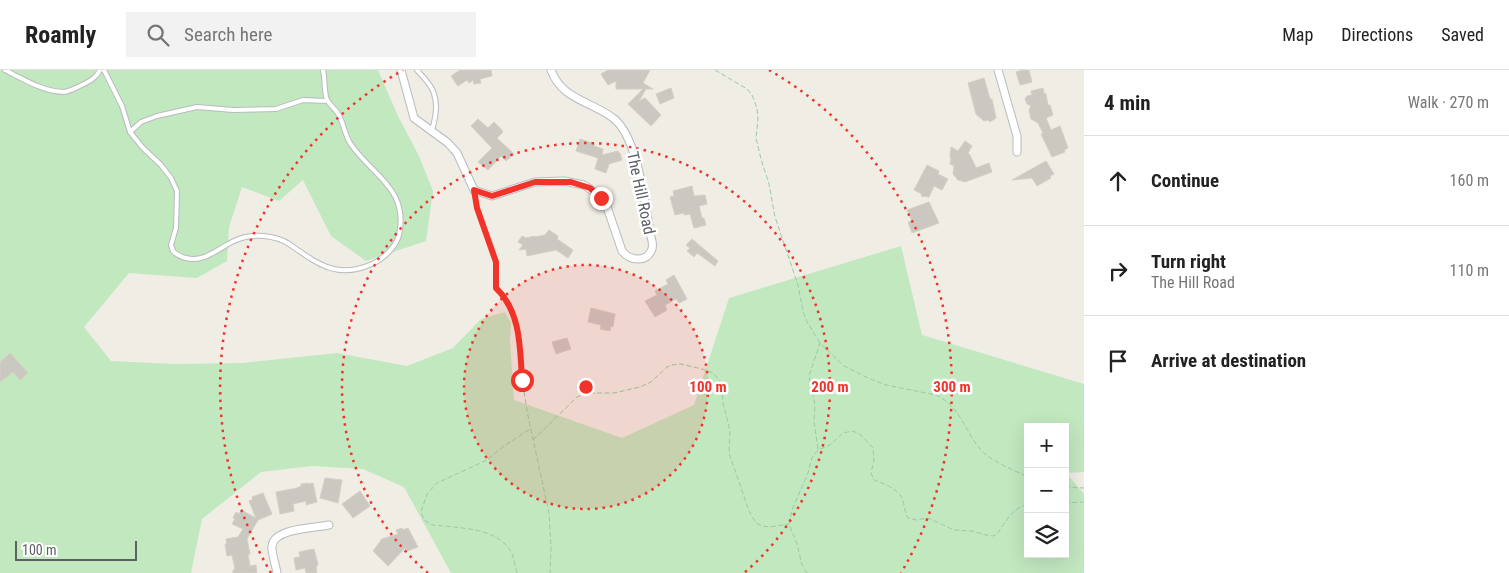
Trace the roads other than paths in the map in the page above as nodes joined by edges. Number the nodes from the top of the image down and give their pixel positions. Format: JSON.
{"nodes":[{"id":1,"x":5,"y":70,"type":"edge"},
{"id":2,"x":100,"y":70,"type":"edge"},
{"id":3,"x":104,"y":70,"type":"edge"},
{"id":4,"x":323,"y":70,"type":"edge"},
{"id":5,"x":401,"y":70,"type":"edge"},
{"id":6,"x":417,"y":70,"type":"edge"},
{"id":7,"x":551,"y":70,"type":"edge"},
{"id":8,"x":998,"y":70,"type":"edge"},
{"id":9,"x":327,"y":101,"type":"junction"},
{"id":10,"x":432,"y":130,"type":"junction"},
{"id":11,"x":130,"y":132,"type":"junction"},
{"id":12,"x":1017,"y":152,"type":"dead end"},
{"id":13,"x":329,"y":525,"type":"dead end"},
{"id":14,"x":277,"y":573,"type":"edge"}],
"edges":[{"from":1,"to":2,"type":"lane"},
{"from":3,"to":11,"type":"lane"},
{"from":4,"to":9,"type":"lane"},
{"from":5,"to":10,"type":"street"},
{"from":6,"to":10,"type":"lane"},
{"from":7,"to":10,"type":"street","name":"The Hill Road"},
{"from":8,"to":12,"type":"street"},
{"from":9,"to":11,"type":"lane"},
{"from":9,"to":11,"type":"lane"},
{"from":13,"to":14,"type":"street"}]}
